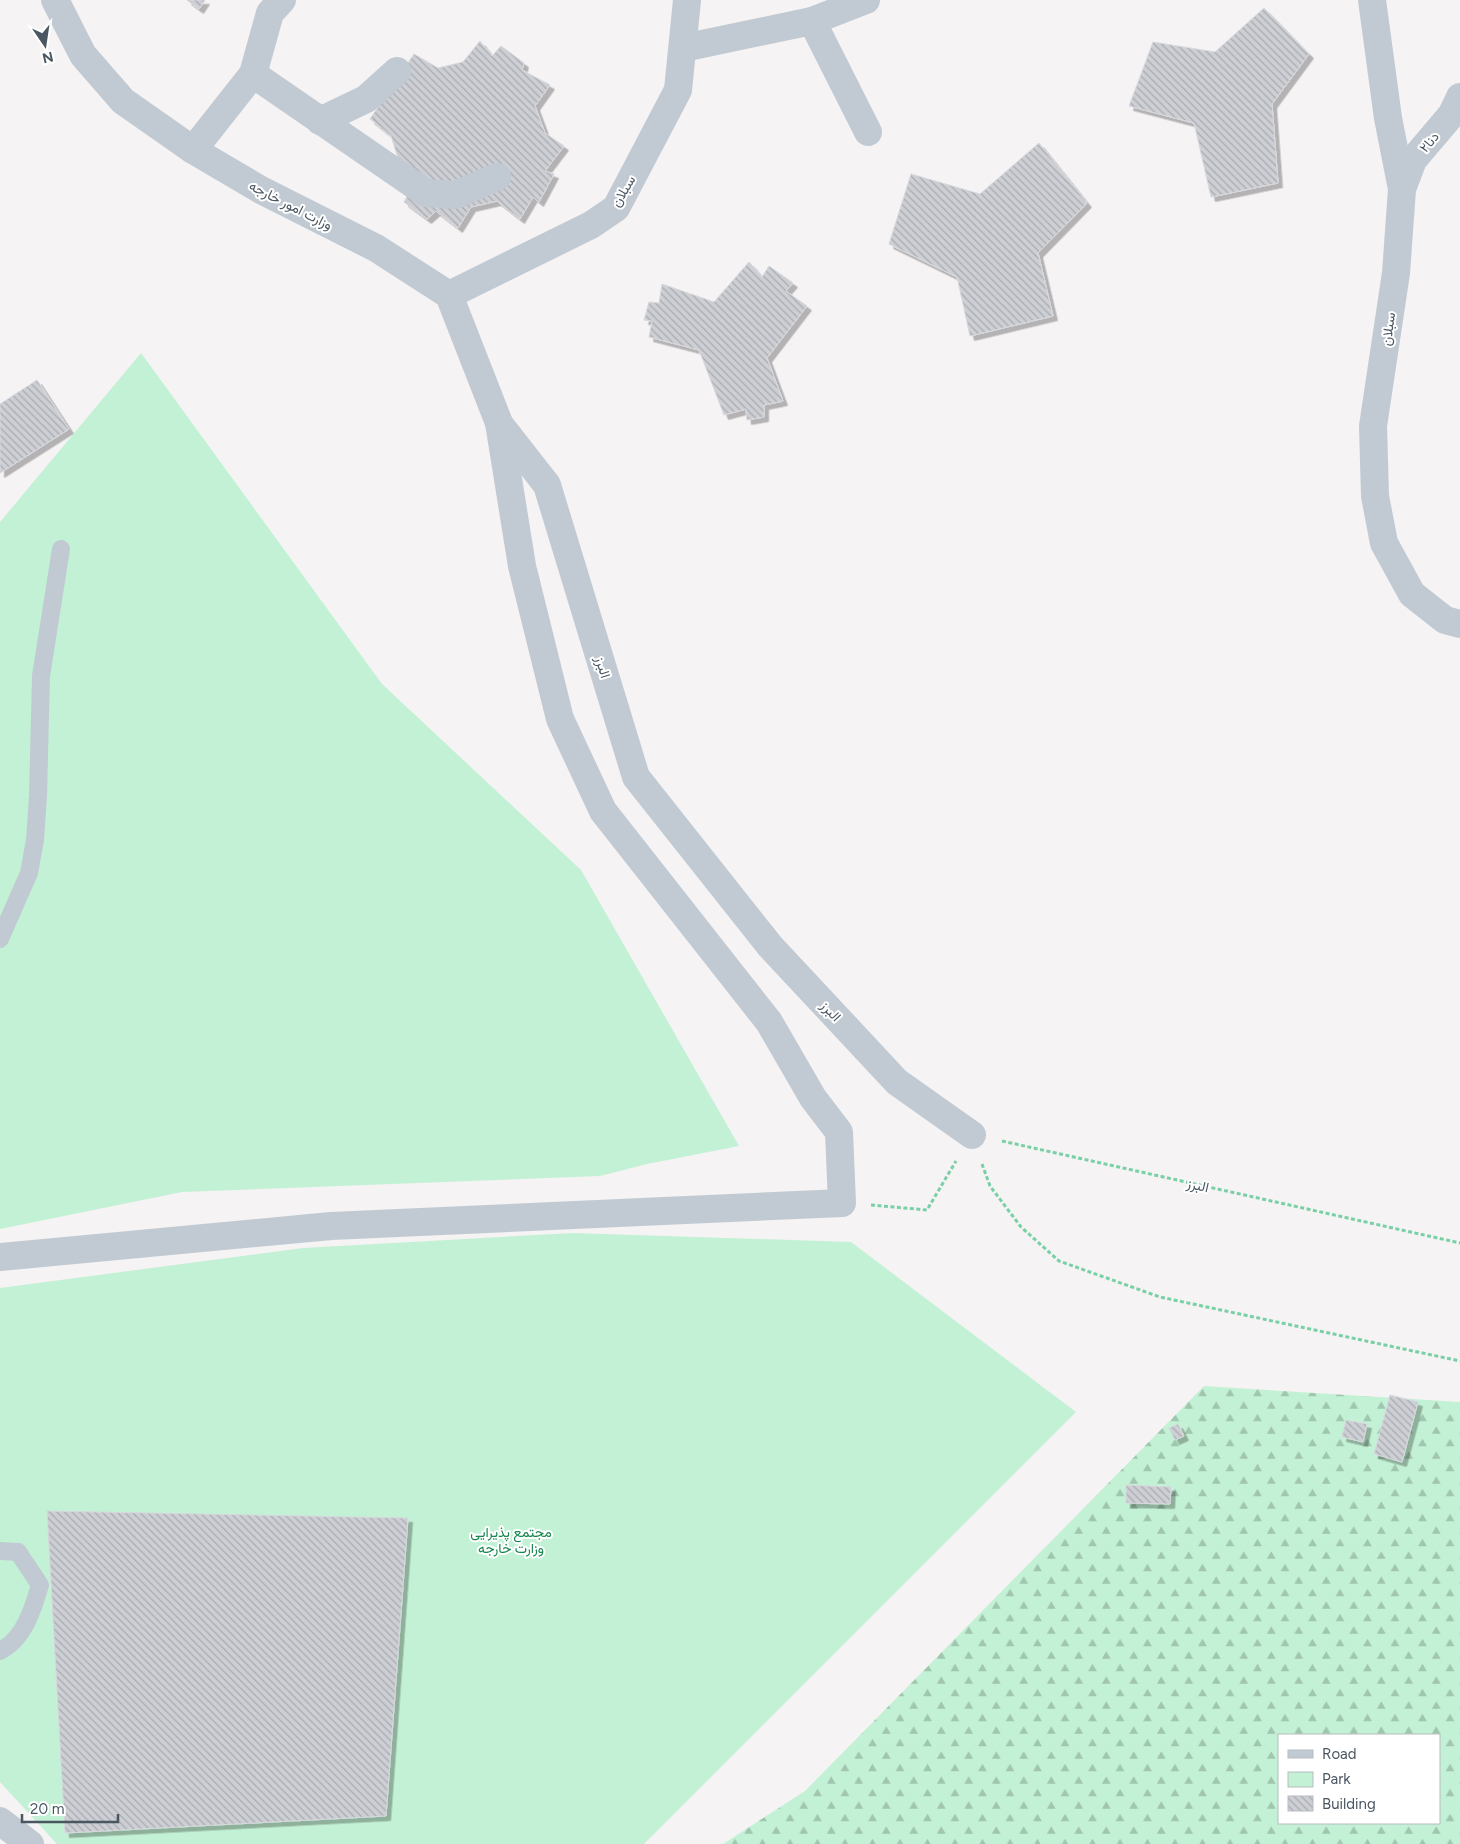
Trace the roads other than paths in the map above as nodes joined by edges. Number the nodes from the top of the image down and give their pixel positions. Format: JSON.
{"nodes":[{"id":1,"x":55,"y":0,"type":"edge"},
{"id":2,"x":282,"y":0,"type":"edge"},
{"id":3,"x":687,"y":0,"type":"edge"},
{"id":4,"x":866,"y":0,"type":"edge"},
{"id":5,"x":1372,"y":0,"type":"edge"},
{"id":6,"x":812,"y":21,"type":"junction"},
{"id":7,"x":683,"y":48,"type":"junction"},
{"id":8,"x":397,"y":71,"type":"dead end"},
{"id":9,"x":252,"y":74,"type":"junction"},
{"id":10,"x":1460,"y":97,"type":"edge"},
{"id":11,"x":320,"y":121,"type":"junction"},
{"id":12,"x":868,"y":132,"type":"dead end"},
{"id":13,"x":193,"y":150,"type":"junction"},
{"id":14,"x":497,"y":177,"type":"dead end"},
{"id":15,"x":1402,"y":189,"type":"junction"},
{"id":16,"x":450,"y":295,"type":"junction"},
{"id":17,"x":499,"y":424,"type":"junction"},
{"id":18,"x":61,"y":549,"type":"dead end"},
{"id":19,"x":1460,"y":624,"type":"edge"},
{"id":20,"x":0,"y":939,"type":"edge"},
{"id":21,"x":972,"y":1135,"type":"road end"},
{"id":22,"x":0,"y":1256,"type":"edge"},
{"id":23,"x":0,"y":1551,"type":"edge"},
{"id":24,"x":0,"y":1651,"type":"edge"},
{"id":25,"x":0,"y":1821,"type":"edge"},
{"id":26,"x":30,"y":1844,"type":"edge"}],
"edges":[{"from":1,"to":13,"type":"street","name":"وزارت امور خارجه"},
{"from":2,"to":9,"type":"street"},
{"from":3,"to":7,"type":"street","name":"سبلان"},
{"from":4,"to":6,"type":"street"},
{"from":5,"to":15,"type":"street","name":"سبلان"},
{"from":6,"to":7,"type":"street"},
{"from":6,"to":12,"type":"street"},
{"from":7,"to":16,"type":"street","name":"سبلان"},
{"from":8,"to":11,"type":"street"},
{"from":9,"to":11,"type":"street"},
{"from":9,"to":13,"type":"street"},
{"from":10,"to":15,"type":"street","name":"دنا۲"},
{"from":11,"to":14,"type":"street"},
{"from":13,"to":16,"type":"street","name":"وزارت امور خارجه"},
{"from":15,"to":19,"type":"street","name":"سبلان"},
{"from":16,"to":17,"type":"street"},
{"from":17,"to":21,"type":"street","name":"البرز"},
{"from":17,"to":22,"type":"street"},
{"from":18,"to":20,"type":"lane"},
{"from":23,"to":24,"type":"lane"},
{"from":25,"to":26,"type":"street"}]}
